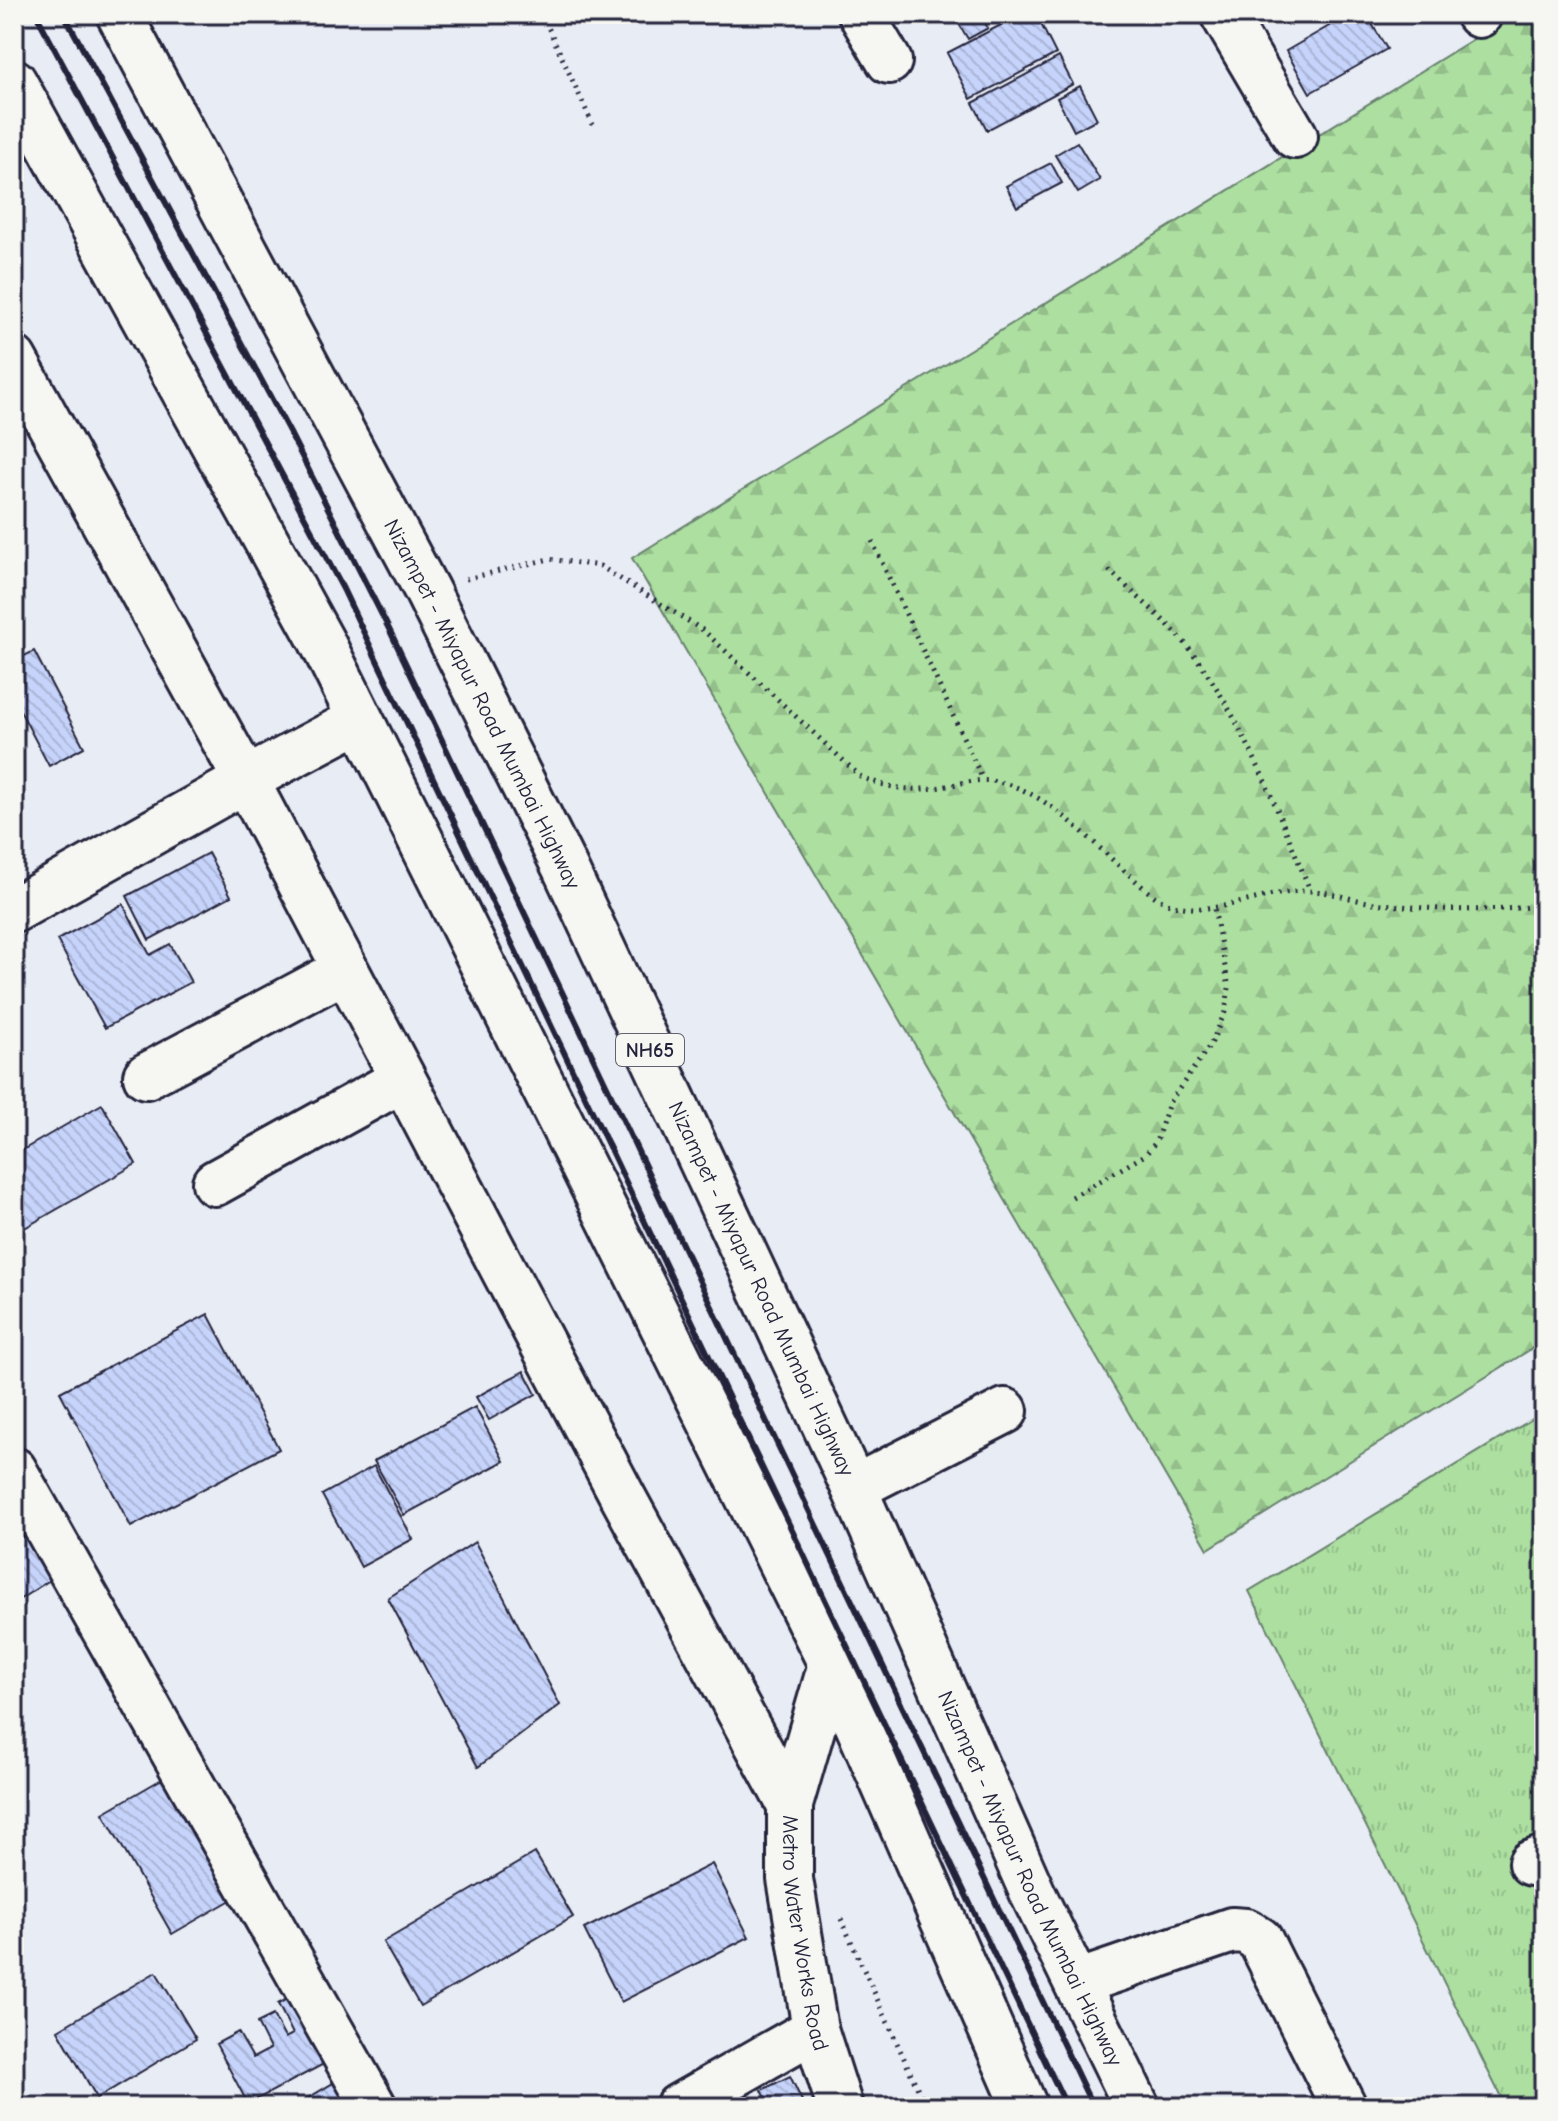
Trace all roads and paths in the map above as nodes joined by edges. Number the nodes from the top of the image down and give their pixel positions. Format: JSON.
{"nodes":[{"id":1,"x":119,"y":14,"type":"edge"},
{"id":2,"x":542,"y":14,"type":"edge"},
{"id":3,"x":861,"y":14,"type":"edge"},
{"id":4,"x":1223,"y":14,"type":"edge"},
{"id":5,"x":889,"y":61,"type":"dead end"},
{"id":6,"x":14,"y":82,"type":"edge"},
{"id":7,"x":593,"y":125,"type":"dead end"},
{"id":8,"x":1295,"y":136,"type":"dead end"},
{"id":9,"x":14,"y":359,"type":"edge"},
{"id":10,"x":872,"y":541,"type":"dead end"},
{"id":11,"x":1109,"y":570,"type":"dead end"},
{"id":12,"x":426,"y":589,"type":"junction"},
{"id":13,"x":359,"y":720,"type":"junction"},
{"id":14,"x":982,"y":778,"type":"junction"},
{"id":15,"x":246,"y":780,"type":"junction"},
{"id":16,"x":1310,"y":891,"type":"junction"},
{"id":17,"x":1544,"y":905,"type":"edge"},
{"id":18,"x":1214,"y":908,"type":"junction"},
{"id":19,"x":14,"y":910,"type":"edge"},
{"id":20,"x":345,"y":970,"type":"junction"},
{"id":21,"x":146,"y":1076,"type":"dead end"},
{"id":22,"x":403,"y":1079,"type":"junction"},
{"id":23,"x":215,"y":1183,"type":"dead end"},
{"id":24,"x":1072,"y":1197,"type":"dead end"},
{"id":25,"x":1005,"y":1411,"type":"dead end"},
{"id":26,"x":14,"y":1470,"type":"edge"},
{"id":27,"x":854,"y":1488,"type":"junction"},
{"id":28,"x":831,"y":1664,"type":"junction"},
{"id":29,"x":790,"y":1805,"type":"junction"},
{"id":30,"x":836,"y":1906,"type":"dead end"},
{"id":31,"x":1077,"y":1983,"type":"junction"},
{"id":32,"x":815,"y":2029,"type":"junction"},
{"id":33,"x":374,"y":2107,"type":"edge"},
{"id":34,"x":678,"y":2107,"type":"edge"},
{"id":35,"x":840,"y":2107,"type":"edge"},
{"id":36,"x":926,"y":2107,"type":"edge"},
{"id":37,"x":1025,"y":2107,"type":"edge"},
{"id":38,"x":1137,"y":2107,"type":"edge"},
{"id":39,"x":1344,"y":2107,"type":"edge"}],
"edges":[{"from":1,"to":12,"type":"main road","name":"Nizampet - Miyapur Road Mumbai Highway","number":"NH65"},
{"from":2,"to":7,"type":"path"},
{"from":3,"to":5,"type":"main road"},
{"from":4,"to":8,"type":"main road"},
{"from":6,"to":13,"type":"main road"},
{"from":9,"to":15,"type":"main road"},
{"from":10,"to":14,"type":"path"},
{"from":11,"to":16,"type":"path"},
{"from":12,"to":14,"type":"path"},
{"from":12,"to":27,"type":"main road","name":"Nizampet - Miyapur Road Mumbai Highway","number":"NH65"},
{"from":13,"to":15,"type":"main road"},
{"from":13,"to":28,"type":"main road"},
{"from":14,"to":18,"type":"path"},
{"from":15,"to":19,"type":"main road"},
{"from":15,"to":20,"type":"main road"},
{"from":16,"to":17,"type":"path"},
{"from":16,"to":18,"type":"path"},
{"from":18,"to":24,"type":"path"},
{"from":20,"to":21,"type":"main road"},
{"from":20,"to":22,"type":"main road"},
{"from":22,"to":23,"type":"main road"},
{"from":22,"to":29,"type":"main road"},
{"from":25,"to":27,"type":"main road"},
{"from":26,"to":33,"type":"main road"},
{"from":27,"to":31,"type":"main road","name":"Nizampet - Miyapur Road Mumbai Highway","number":"NH65"},
{"from":28,"to":29,"type":"main road","name":"Metro Water Works Road"},
{"from":28,"to":37,"type":"main road"},
{"from":29,"to":32,"type":"main road","name":"Metro Water Works Road"},
{"from":30,"to":36,"type":"path"},
{"from":31,"to":38,"type":"main road","name":"Nizampet - Miyapur Road Mumbai Highway","number":"NH65"},
{"from":31,"to":39,"type":"main road"},
{"from":32,"to":34,"type":"main road"},
{"from":32,"to":35,"type":"main road","name":"Metro Water Works Road"}]}
